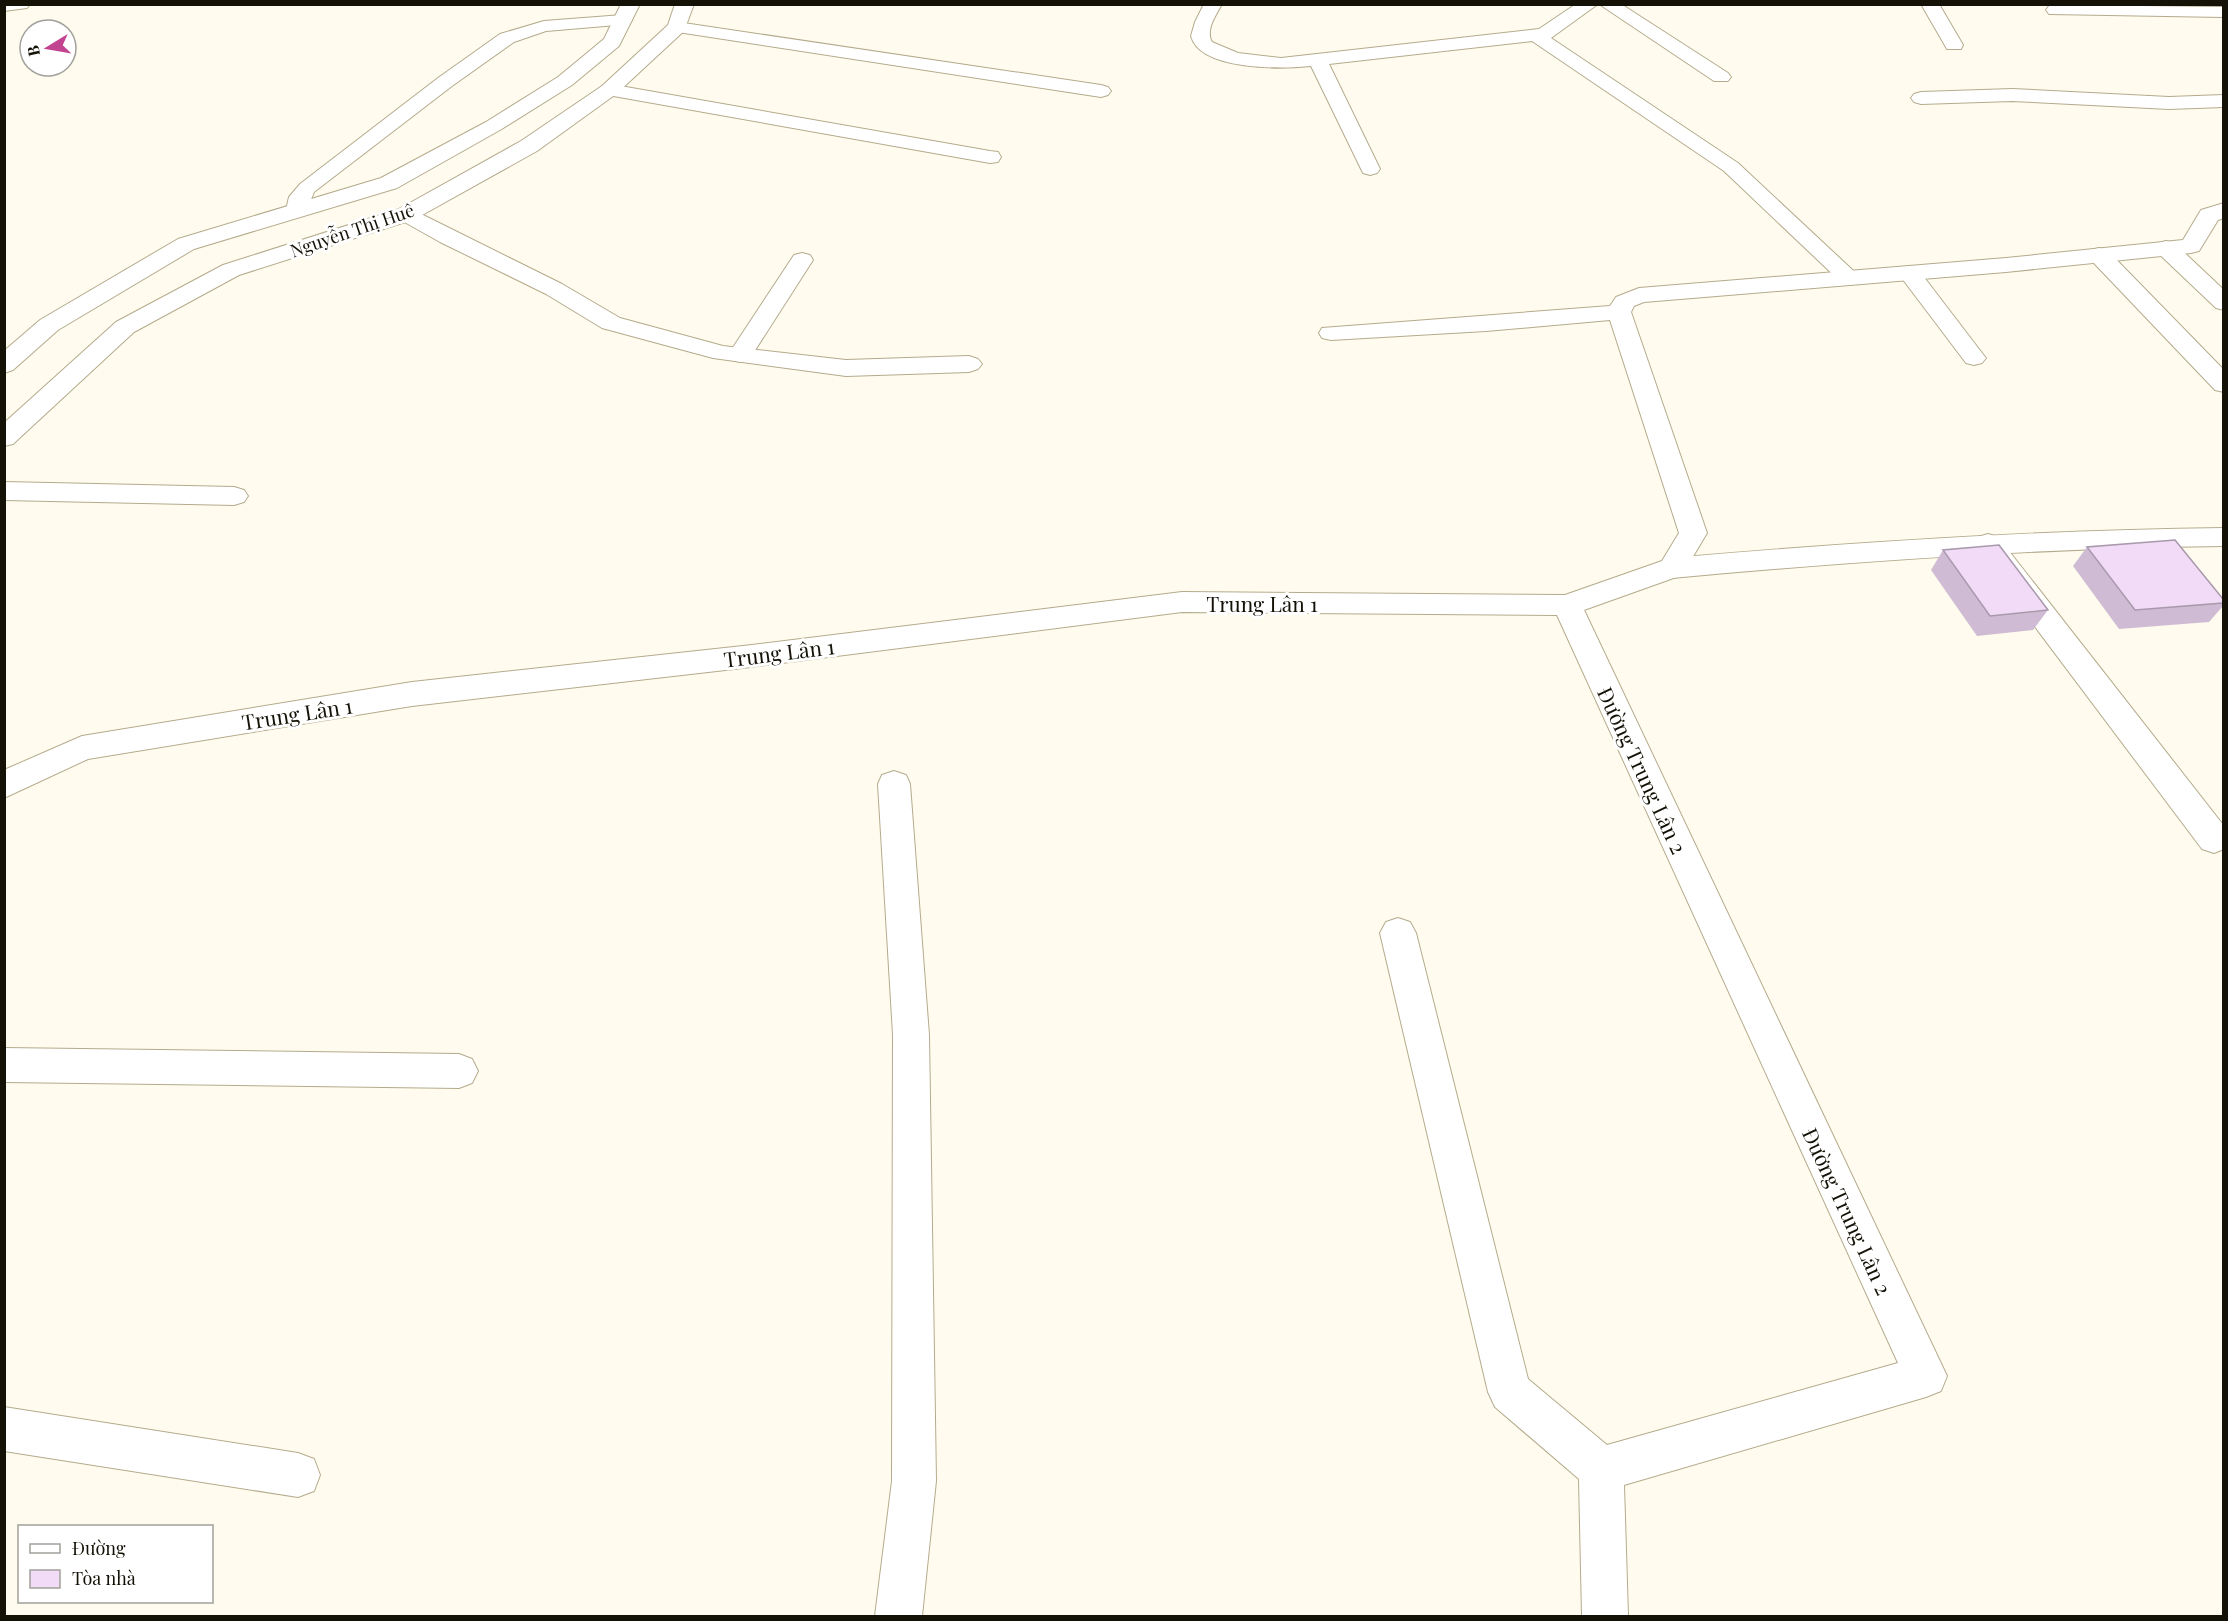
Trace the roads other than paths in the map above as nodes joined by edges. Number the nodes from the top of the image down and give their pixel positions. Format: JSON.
{"nodes":[{"id":1,"x":21,"y":4,"type":"edge"},
{"id":2,"x":685,"y":4,"type":"edge"},
{"id":3,"x":1213,"y":4,"type":"edge"},
{"id":4,"x":1589,"y":4,"type":"edge"},
{"id":5,"x":1608,"y":4,"type":"edge"},
{"id":6,"x":1930,"y":4,"type":"edge"},
{"id":7,"x":4,"y":6,"type":"edge"},
{"id":8,"x":2055,"y":10,"type":"dead end"},
{"id":9,"x":627,"y":12,"type":"edge"},
{"id":10,"x":2223,"y":12,"type":"edge"},
{"id":11,"x":677,"y":27,"type":"junction"},
{"id":12,"x":1535,"y":35,"type":"junction"},
{"id":13,"x":1953,"y":45,"type":"dead end"},
{"id":14,"x":1317,"y":60,"type":"junction"},
{"id":15,"x":1721,"y":77,"type":"dead end"},
{"id":16,"x":609,"y":90,"type":"junction"},
{"id":17,"x":1101,"y":91,"type":"dead end"},
{"id":18,"x":1922,"y":98,"type":"dead end"},
{"id":19,"x":2223,"y":101,"type":"edge"},
{"id":20,"x":990,"y":157,"type":"dead end"},
{"id":21,"x":1370,"y":169,"type":"dead end"},
{"id":22,"x":297,"y":210,"type":"junction"},
{"id":23,"x":2223,"y":210,"type":"edge"},
{"id":24,"x":407,"y":214,"type":"junction"},
{"id":25,"x":2166,"y":248,"type":"junction"},
{"id":26,"x":2099,"y":255,"type":"junction"},
{"id":27,"x":802,"y":260,"type":"dead end"},
{"id":28,"x":1909,"y":273,"type":"junction"},
{"id":29,"x":1850,"y":278,"type":"junction"},
{"id":30,"x":2223,"y":303,"type":"edge"},
{"id":31,"x":1619,"y":312,"type":"junction"},
{"id":32,"x":1331,"y":333,"type":"dead end"},
{"id":33,"x":740,"y":355,"type":"junction"},
{"id":34,"x":1974,"y":358,"type":"dead end"},
{"id":35,"x":969,"y":364,"type":"dead end"},
{"id":36,"x":4,"y":365,"type":"edge"},
{"id":37,"x":2223,"y":385,"type":"edge"},
{"id":38,"x":4,"y":438,"type":"edge"},
{"id":39,"x":4,"y":492,"type":"edge"},
{"id":40,"x":234,"y":496,"type":"dead end"},
{"id":41,"x":2223,"y":537,"type":"edge"},
{"id":42,"x":1988,"y":544,"type":"junction"},
{"id":43,"x":1672,"y":568,"type":"junction"},
{"id":44,"x":1567,"y":605,"type":"junction"},
{"id":45,"x":894,"y":784,"type":"dead end"},
{"id":46,"x":4,"y":785,"type":"edge"},
{"id":47,"x":2214,"y":839,"type":"dead end"},
{"id":48,"x":1398,"y":933,"type":"dead end"},
{"id":49,"x":4,"y":1065,"type":"edge"},
{"id":50,"x":459,"y":1071,"type":"dead end"},
{"id":51,"x":4,"y":1429,"type":"edge"},
{"id":52,"x":1601,"y":1469,"type":"junction"},
{"id":53,"x":298,"y":1474,"type":"dead end"},
{"id":54,"x":899,"y":1617,"type":"edge"},
{"id":55,"x":1605,"y":1617,"type":"edge"}],
"edges":[{"from":1,"to":7,"type":"lane"},
{"from":2,"to":11,"type":"street","name":"Nguyễn Thị Huê"},
{"from":3,"to":14,"type":"lane"},
{"from":4,"to":12,"type":"lane"},
{"from":5,"to":15,"type":"lane"},
{"from":6,"to":13,"type":"lane"},
{"from":8,"to":10,"type":"lane"},
{"from":9,"to":22,"type":"street","name":"Nguyễn Thị Huê"},
{"from":9,"to":22,"type":"lane"},
{"from":11,"to":16,"type":"street","name":"Nguyễn Thị Huê"},
{"from":11,"to":17,"type":"lane"},
{"from":12,"to":14,"type":"lane"},
{"from":12,"to":29,"type":"lane"},
{"from":14,"to":21,"type":"lane"},
{"from":16,"to":20,"type":"street"},
{"from":16,"to":24,"type":"street","name":"Nguyễn Thị Huê"},
{"from":18,"to":19,"type":"lane"},
{"from":22,"to":36,"type":"street","name":"Nguyễn Thị Huê"},
{"from":23,"to":25,"type":"street"},
{"from":24,"to":33,"type":"street"},
{"from":24,"to":38,"type":"street","name":"Nguyễn Thị Huê"},
{"from":25,"to":26,"type":"street"},
{"from":25,"to":30,"type":"lane"},
{"from":26,"to":28,"type":"street"},
{"from":26,"to":37,"type":"lane"},
{"from":27,"to":33,"type":"lane"},
{"from":28,"to":29,"type":"street"},
{"from":28,"to":34,"type":"lane"},
{"from":29,"to":31,"type":"street"},
{"from":31,"to":32,"type":"street"},
{"from":31,"to":43,"type":"street"},
{"from":33,"to":35,"type":"street"},
{"from":39,"to":40,"type":"street"},
{"from":41,"to":42,"type":"lane"},
{"from":42,"to":43,"type":"lane"},
{"from":42,"to":47,"type":"street"},
{"from":43,"to":44,"type":"street","name":"Trung Lân 1"},
{"from":44,"to":46,"type":"street","name":"Trung Lân 1"},
{"from":44,"to":52,"type":"street","name":"Đường Trung Lân 2"},
{"from":45,"to":54,"type":"street"},
{"from":48,"to":52,"type":"street"},
{"from":49,"to":50,"type":"street"},
{"from":51,"to":53,"type":"street"},
{"from":52,"to":55,"type":"street"}]}
